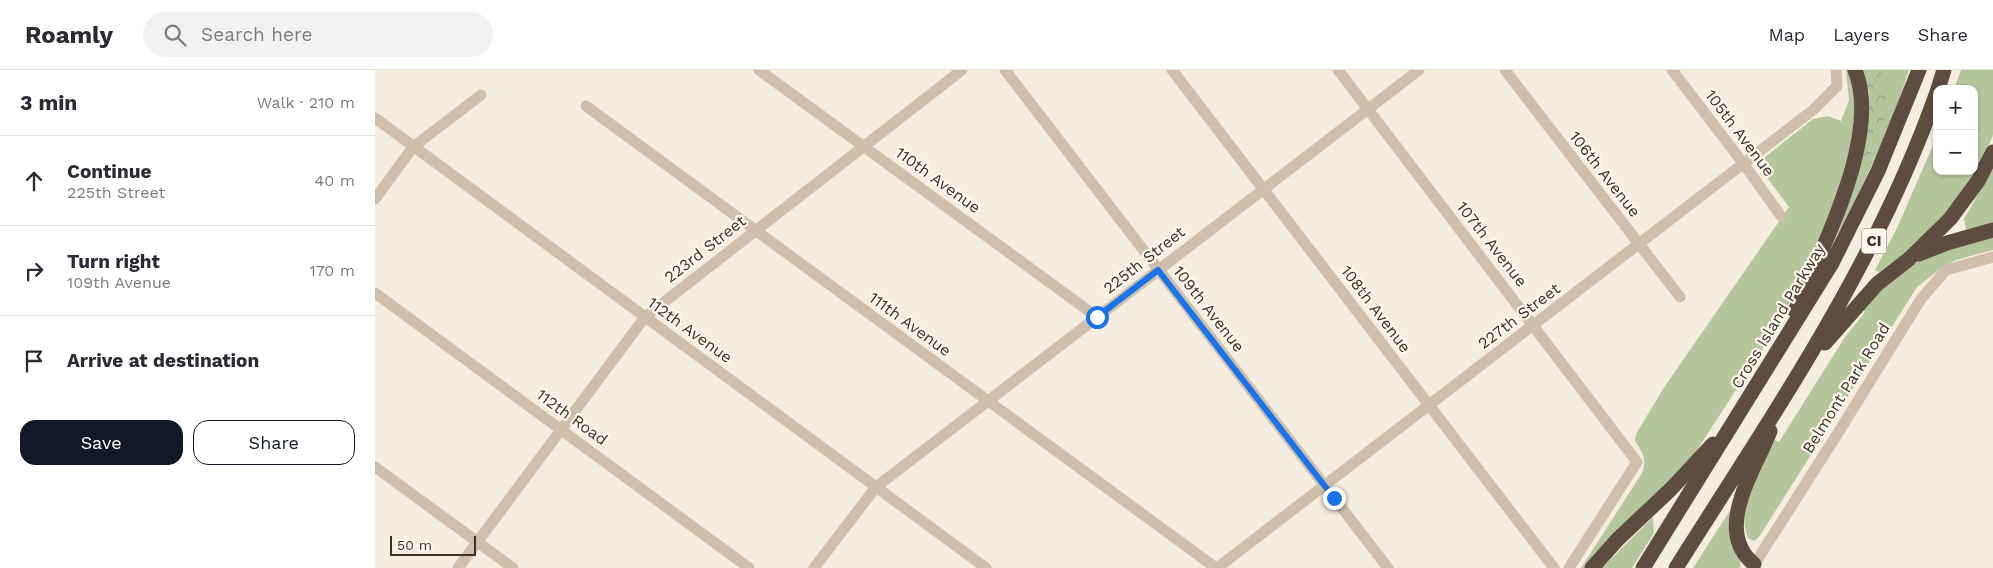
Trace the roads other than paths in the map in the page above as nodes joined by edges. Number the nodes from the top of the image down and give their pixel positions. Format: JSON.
{"nodes":[{"id":1,"x":759,"y":70,"type":"edge"},
{"id":2,"x":962,"y":70,"type":"edge"},
{"id":3,"x":1005,"y":70,"type":"edge"},
{"id":4,"x":1171,"y":70,"type":"edge"},
{"id":5,"x":1338,"y":70,"type":"edge"},
{"id":6,"x":1419,"y":70,"type":"edge"},
{"id":7,"x":1505,"y":70,"type":"edge"},
{"id":8,"x":1672,"y":70,"type":"edge"},
{"id":9,"x":1836,"y":70,"type":"edge"},
{"id":10,"x":1855,"y":70,"type":"edge"},
{"id":11,"x":1919,"y":70,"type":"edge"},
{"id":12,"x":1944,"y":70,"type":"edge"},
{"id":13,"x":1939,"y":85,"type":"edge"},
{"id":14,"x":481,"y":95,"type":"dead end"},
{"id":15,"x":1933,"y":102,"type":"edge"},
{"id":16,"x":586,"y":106,"type":"dead end"},
{"id":17,"x":1369,"y":109,"type":"junction"},
{"id":18,"x":375,"y":118,"type":"edge"},
{"id":19,"x":864,"y":146,"type":"junction"},
{"id":20,"x":413,"y":147,"type":"junction"},
{"id":21,"x":1993,"y":152,"type":"edge"},
{"id":22,"x":1743,"y":163,"type":"junction"},
{"id":23,"x":1263,"y":189,"type":"junction"},
{"id":24,"x":375,"y":199,"type":"edge"},
{"id":25,"x":1781,"y":216,"type":"dead end"},
{"id":26,"x":755,"y":230,"type":"junction"},
{"id":27,"x":1993,"y":230,"type":"edge"},
{"id":28,"x":1639,"y":244,"type":"junction"},
{"id":29,"x":1993,"y":257,"type":"edge"},
{"id":30,"x":1909,"y":259,"type":"junction"},
{"id":31,"x":1158,"y":270,"type":"junction"},
{"id":32,"x":375,"y":293,"type":"edge"},
{"id":33,"x":1680,"y":297,"type":"dead end"},
{"id":34,"x":645,"y":317,"type":"junction"},
{"id":35,"x":1097,"y":317,"type":"junction"},
{"id":36,"x":1534,"y":324,"type":"junction"},
{"id":37,"x":1778,"y":352,"type":"junction"},
{"id":38,"x":1794,"y":380,"type":"junction"},
{"id":39,"x":1783,"y":398,"type":"junction"},
{"id":40,"x":988,"y":401,"type":"junction"},
{"id":41,"x":1429,"y":405,"type":"junction"},
{"id":42,"x":1739,"y":414,"type":"junction"},
{"id":43,"x":560,"y":429,"type":"junction"},
{"id":44,"x":375,"y":467,"type":"edge"},
{"id":45,"x":1324,"y":486,"type":"junction"},
{"id":46,"x":876,"y":487,"type":"junction"},
{"id":47,"x":477,"y":542,"type":"junction"},
{"id":48,"x":1753,"y":566,"type":"edge"},
{"id":49,"x":458,"y":568,"type":"edge"},
{"id":50,"x":513,"y":568,"type":"edge"},
{"id":51,"x":749,"y":568,"type":"edge"},
{"id":52,"x":814,"y":568,"type":"edge"},
{"id":53,"x":986,"y":568,"type":"edge"},
{"id":54,"x":1217,"y":568,"type":"edge"},
{"id":55,"x":1388,"y":568,"type":"edge"},
{"id":56,"x":1555,"y":568,"type":"edge"},
{"id":57,"x":1569,"y":568,"type":"edge"},
{"id":58,"x":1592,"y":568,"type":"edge"},
{"id":59,"x":1643,"y":568,"type":"edge"},
{"id":60,"x":1676,"y":568,"type":"edge"}],
"edges":[{"from":1,"to":19,"type":"street","name":"110th Avenue"},
{"from":2,"to":19,"type":"street","name":"223rd Street"},
{"from":3,"to":31,"type":"street","name":"109th Avenue"},
{"from":4,"to":23,"type":"street","name":"108th Avenue"},
{"from":5,"to":17,"type":"street","name":"107th Avenue"},
{"from":6,"to":17,"type":"street","name":"225th Street"},
{"from":7,"to":28,"type":"street","name":"106th Avenue"},
{"from":8,"to":22,"type":"street","name":"105th Avenue"},
{"from":9,"to":22,"type":"street","name":"227th Street"},
{"from":10,"to":37,"type":"highway"},
{"from":11,"to":37,"type":"highway","name":"Cross Island Parkway","number":"CI"},
{"from":12,"to":13,"type":"highway"},
{"from":14,"to":20,"type":"street"},
{"from":15,"to":38,"type":"highway","number":"CI"},
{"from":16,"to":26,"type":"street","name":"111th Avenue"},
{"from":17,"to":23,"type":"street","name":"225th Street"},
{"from":17,"to":36,"type":"street","name":"107th Avenue"},
{"from":18,"to":20,"type":"street","name":"112th Avenue"},
{"from":19,"to":26,"type":"street","name":"223rd Street"},
{"from":19,"to":35,"type":"street","name":"110th Avenue"},
{"from":20,"to":24,"type":"street"},
{"from":20,"to":34,"type":"street","name":"112th Avenue"},
{"from":21,"to":30,"type":"highway"},
{"from":22,"to":25,"type":"street","name":"105th Avenue"},
{"from":22,"to":28,"type":"street","name":"227th Street"},
{"from":23,"to":31,"type":"street","name":"225th Street"},
{"from":23,"to":41,"type":"street","name":"108th Avenue"},
{"from":26,"to":34,"type":"street","name":"223rd Street"},
{"from":26,"to":40,"type":"street","name":"111th Avenue"},
{"from":27,"to":30,"type":"highway"},
{"from":28,"to":33,"type":"street","name":"106th Avenue"},
{"from":28,"to":36,"type":"street","name":"227th Street"},
{"from":29,"to":48,"type":"street","name":"Belmont Park Road"},
{"from":30,"to":38,"type":"highway"},
{"from":31,"to":35,"type":"street","name":"225th Street"},
{"from":31,"to":45,"type":"street","name":"109th Avenue"},
{"from":32,"to":43,"type":"street","name":"112th Road"},
{"from":34,"to":43,"type":"street","name":"223rd Street"},
{"from":34,"to":46,"type":"street","name":"112th Avenue"},
{"from":35,"to":40,"type":"street","name":"225th Street"},
{"from":36,"to":41,"type":"street","name":"227th Street"},
{"from":36,"to":57,"type":"street","name":"107th Avenue"},
{"from":37,"to":42,"type":"highway","name":"Cross Island Parkway","number":"CI"},
{"from":38,"to":39,"type":"highway","number":"CI"},
{"from":39,"to":48,"type":"highway"},
{"from":39,"to":60,"type":"highway","number":"CI"},
{"from":40,"to":46,"type":"street","name":"225th Street"},
{"from":40,"to":54,"type":"street","name":"111th Avenue"},
{"from":41,"to":45,"type":"street","name":"227th Street"},
{"from":41,"to":56,"type":"street","name":"108th Avenue"},
{"from":42,"to":58,"type":"highway"},
{"from":42,"to":59,"type":"highway","name":"Cross Island Parkway","number":"CI"},
{"from":43,"to":47,"type":"street","name":"223rd Street"},
{"from":43,"to":51,"type":"street","name":"112th Road"},
{"from":44,"to":47,"type":"street"},
{"from":45,"to":54,"type":"street","name":"227th Street"},
{"from":45,"to":55,"type":"street","name":"109th Avenue"},
{"from":46,"to":52,"type":"street","name":"225th Street"},
{"from":46,"to":53,"type":"street","name":"112th Avenue"},
{"from":47,"to":49,"type":"street","name":"223rd Street"},
{"from":47,"to":50,"type":"street"}]}
